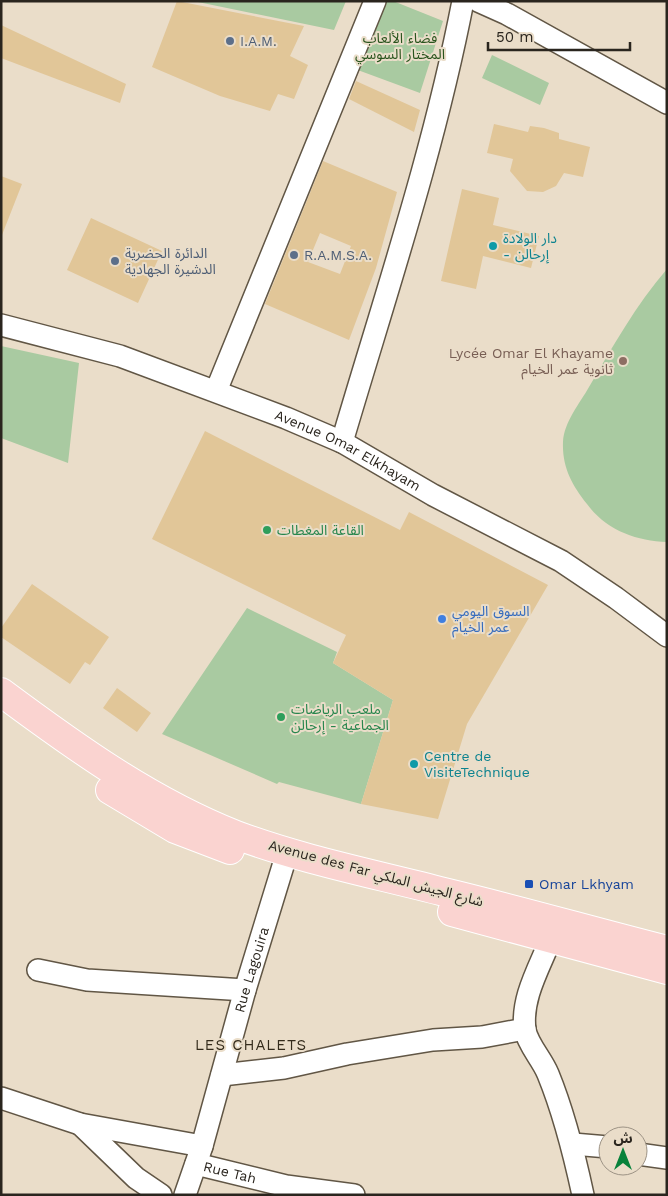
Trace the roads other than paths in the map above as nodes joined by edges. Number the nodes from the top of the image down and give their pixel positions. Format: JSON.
{"nodes":[{"id":1,"x":375,"y":1,"type":"edge"},
{"id":2,"x":463,"y":1,"type":"edge"},
{"id":3,"x":478,"y":1,"type":"edge"},
{"id":4,"x":509,"y":8,"type":"edge"},
{"id":5,"x":665,"y":96,"type":"edge"},
{"id":6,"x":1,"y":325,"type":"edge"},
{"id":7,"x":216,"y":391,"type":"junction"},
{"id":8,"x":342,"y":442,"type":"junction"},
{"id":9,"x":667,"y":636,"type":"edge"},
{"id":10,"x":1,"y":692,"type":"edge"},
{"id":11,"x":1,"y":712,"type":"edge"},
{"id":12,"x":285,"y":860,"type":"junction"},
{"id":13,"x":554,"y":930,"type":"junction"},
{"id":14,"x":667,"y":950,"type":"edge"},
{"id":15,"x":38,"y":970,"type":"dead end"},
{"id":16,"x":667,"y":970,"type":"edge"},
{"id":17,"x":245,"y":990,"type":"junction"},
{"id":18,"x":525,"y":1029,"type":"junction"},
{"id":19,"x":222,"y":1075,"type":"junction"},
{"id":20,"x":1,"y":1098,"type":"edge"},
{"id":21,"x":80,"y":1124,"type":"junction"},
{"id":22,"x":573,"y":1144,"type":"junction"},
{"id":23,"x":598,"y":1147,"type":"edge"},
{"id":24,"x":199,"y":1155,"type":"junction"},
{"id":25,"x":648,"y":1155,"type":"edge"},
{"id":26,"x":667,"y":1158,"type":"edge"},
{"id":27,"x":161,"y":1195,"type":"edge"},
{"id":28,"x":185,"y":1195,"type":"edge"},
{"id":29,"x":354,"y":1195,"type":"edge"},
{"id":30,"x":583,"y":1195,"type":"edge"}],
"edges":[{"from":1,"to":7,"type":"street"},
{"from":2,"to":8,"type":"street"},
{"from":3,"to":4,"type":"street"},
{"from":4,"to":5,"type":"street"},
{"from":6,"to":7,"type":"street","name":"Avenue Omar Elkhayam"},
{"from":7,"to":8,"type":"street","name":"Avenue Omar Elkhayam"},
{"from":8,"to":9,"type":"street","name":"Avenue Omar Elkhayam"},
{"from":10,"to":12,"type":"main road","name":"Avenue des Far شارع الجيش الملكي"},
{"from":11,"to":12,"type":"main road","name":"Avenue des Far شارع الجيش الملكي"},
{"from":12,"to":13,"type":"main road","name":"Avenue des Far شارع الجيش الملكي"},
{"from":12,"to":17,"type":"street","name":"Rue Lagouira"},
{"from":13,"to":14,"type":"main road","name":"Avenue des Far شارع الجيش الملكي"},
{"from":13,"to":16,"type":"main road","name":"Avenue des Far شارع الجيش الملكي"},
{"from":13,"to":18,"type":"street"},
{"from":15,"to":17,"type":"street"},
{"from":17,"to":19,"type":"street","name":"Rue Lagouira"},
{"from":18,"to":19,"type":"street"},
{"from":18,"to":22,"type":"street"},
{"from":19,"to":24,"type":"street","name":"Rue Lagouira"},
{"from":20,"to":21,"type":"street","name":"Rue Tah"},
{"from":21,"to":24,"type":"street","name":"Rue Tah"},
{"from":21,"to":27,"type":"street"},
{"from":22,"to":23,"type":"street"},
{"from":22,"to":30,"type":"street"},
{"from":24,"to":28,"type":"street","name":"Rue Lagouira"},
{"from":24,"to":29,"type":"street","name":"Rue Tah"},
{"from":25,"to":26,"type":"street"}]}
